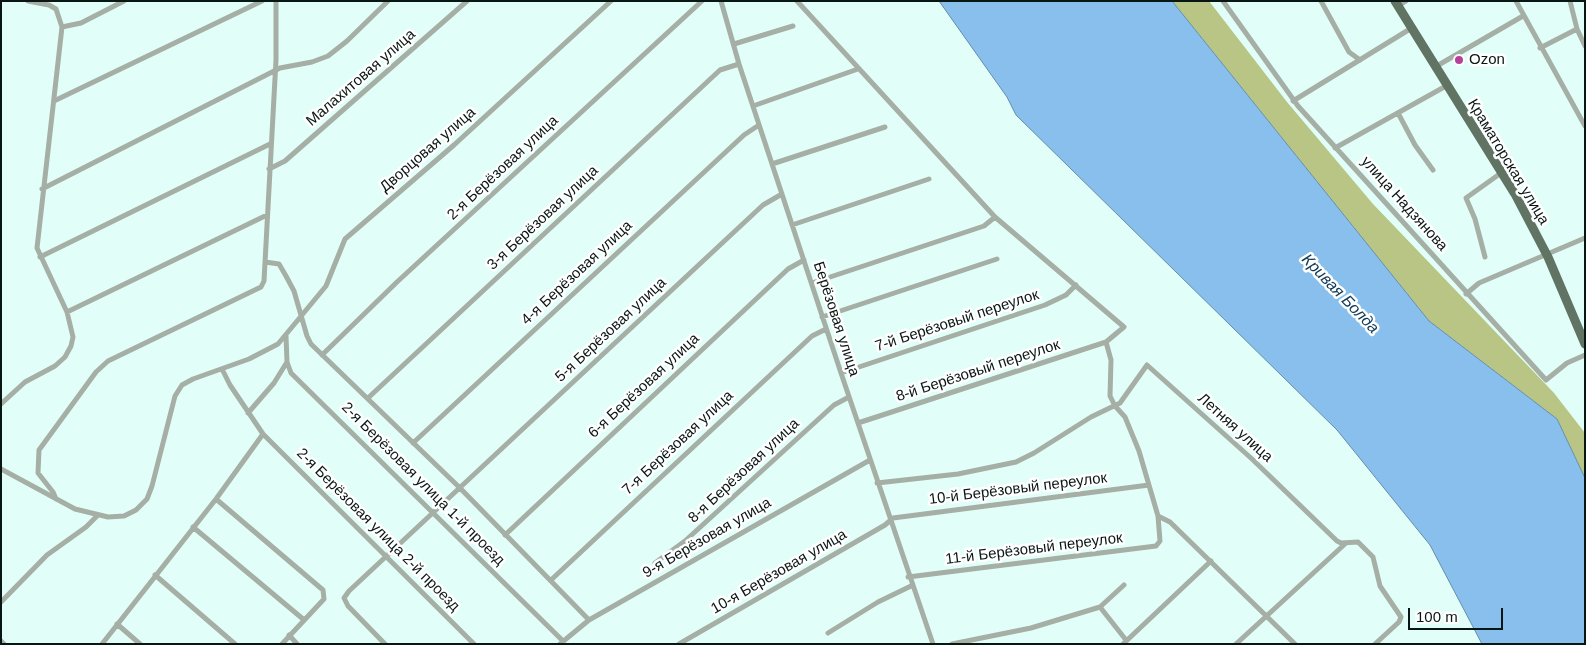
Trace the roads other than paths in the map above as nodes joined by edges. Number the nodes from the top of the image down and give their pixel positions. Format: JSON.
{"nodes":[{"id":1,"x":28,"y":1,"type":"edge"},
{"id":2,"x":124,"y":1,"type":"edge"},
{"id":3,"x":262,"y":1,"type":"edge"},
{"id":4,"x":276,"y":1,"type":"edge"},
{"id":5,"x":388,"y":1,"type":"edge"},
{"id":6,"x":467,"y":1,"type":"edge"},
{"id":7,"x":612,"y":1,"type":"edge"},
{"id":8,"x":702,"y":1,"type":"edge"},
{"id":9,"x":721,"y":1,"type":"edge"},
{"id":10,"x":797,"y":1,"type":"edge"},
{"id":11,"x":1223,"y":1,"type":"edge"},
{"id":12,"x":1321,"y":1,"type":"edge"},
{"id":13,"x":1406,"y":1,"type":"edge"},
{"id":14,"x":1516,"y":1,"type":"edge"},
{"id":15,"x":1570,"y":1,"type":"edge"},
{"id":16,"x":1396,"y":4,"type":"edge"},
{"id":17,"x":1523,"y":16,"type":"junction"},
{"id":18,"x":793,"y":26,"type":"dead end"},
{"id":19,"x":62,"y":27,"type":"junction"},
{"id":20,"x":1410,"y":29,"type":"junction"},
{"id":21,"x":1577,"y":29,"type":"junction"},
{"id":22,"x":734,"y":44,"type":"junction"},
{"id":23,"x":1585,"y":46,"type":"edge"},
{"id":24,"x":1540,"y":48,"type":"junction"},
{"id":25,"x":1360,"y":60,"type":"junction"},
{"id":26,"x":739,"y":64,"type":"junction"},
{"id":27,"x":1434,"y":67,"type":"junction"},
{"id":28,"x":858,"y":70,"type":"junction"},
{"id":29,"x":275,"y":71,"type":"junction"},
{"id":30,"x":1446,"y":86,"type":"junction"},
{"id":31,"x":54,"y":101,"type":"junction"},
{"id":32,"x":1293,"y":101,"type":"junction"},
{"id":33,"x":753,"y":106,"type":"junction"},
{"id":34,"x":1398,"y":113,"type":"junction"},
{"id":35,"x":759,"y":125,"type":"junction"},
{"id":36,"x":1585,"y":126,"type":"edge"},
{"id":37,"x":886,"y":127,"type":"dead end"},
{"id":38,"x":270,"y":144,"type":"junction"},
{"id":39,"x":1336,"y":148,"type":"junction"},
{"id":40,"x":772,"y":164,"type":"junction"},
{"id":41,"x":269,"y":169,"type":"junction"},
{"id":42,"x":1433,"y":170,"type":"dead end"},
{"id":43,"x":1502,"y":173,"type":"junction"},
{"id":44,"x":929,"y":179,"type":"dead end"},
{"id":45,"x":42,"y":189,"type":"junction"},
{"id":46,"x":782,"y":194,"type":"junction"},
{"id":47,"x":267,"y":215,"type":"junction"},
{"id":48,"x":995,"y":217,"type":"junction"},
{"id":49,"x":792,"y":225,"type":"junction"},
{"id":50,"x":1585,"y":238,"type":"edge"},
{"id":51,"x":1547,"y":255,"type":"junction"},
{"id":52,"x":40,"y":257,"type":"junction"},
{"id":53,"x":1485,"y":257,"type":"dead end"},
{"id":54,"x":997,"y":259,"type":"dead end"},
{"id":55,"x":804,"y":260,"type":"junction"},
{"id":56,"x":265,"y":262,"type":"junction"},
{"id":57,"x":812,"y":283,"type":"junction"},
{"id":58,"x":1076,"y":285,"type":"junction"},
{"id":59,"x":1466,"y":294,"type":"junction"},
{"id":60,"x":67,"y":312,"type":"junction"},
{"id":61,"x":301,"y":317,"type":"junction"},
{"id":62,"x":822,"y":317,"type":"junction"},
{"id":63,"x":826,"y":328,"type":"junction"},
{"id":64,"x":286,"y":336,"type":"junction"},
{"id":65,"x":1584,"y":341,"type":"edge"},
{"id":66,"x":1106,"y":342,"type":"junction"},
{"id":67,"x":322,"y":354,"type":"junction"},
{"id":68,"x":1585,"y":355,"type":"edge"},
{"id":69,"x":287,"y":362,"type":"junction"},
{"id":70,"x":222,"y":369,"type":"junction"},
{"id":71,"x":841,"y":373,"type":"junction"},
{"id":72,"x":849,"y":397,"type":"junction"},
{"id":73,"x":368,"y":398,"type":"junction"},
{"id":74,"x":1,"y":404,"type":"edge"},
{"id":75,"x":1115,"y":406,"type":"junction"},
{"id":76,"x":248,"y":413,"type":"junction"},
{"id":77,"x":858,"y":423,"type":"junction"},
{"id":78,"x":263,"y":434,"type":"junction"},
{"id":79,"x":413,"y":443,"type":"junction"},
{"id":80,"x":870,"y":460,"type":"junction"},
{"id":81,"x":1,"y":469,"type":"edge"},
{"id":82,"x":877,"y":483,"type":"junction"},
{"id":83,"x":1149,"y":485,"type":"junction"},
{"id":84,"x":460,"y":488,"type":"junction"},
{"id":85,"x":216,"y":498,"type":"junction"},
{"id":86,"x":56,"y":500,"type":"junction"},
{"id":87,"x":434,"y":513,"type":"junction"},
{"id":88,"x":98,"y":515,"type":"junction"},
{"id":89,"x":1158,"y":516,"type":"junction"},
{"id":90,"x":890,"y":521,"type":"junction"},
{"id":91,"x":193,"y":527,"type":"junction"},
{"id":92,"x":504,"y":535,"type":"junction"},
{"id":93,"x":1346,"y":543,"type":"junction"},
{"id":94,"x":387,"y":556,"type":"junction"},
{"id":95,"x":1210,"y":561,"type":"junction"},
{"id":96,"x":655,"y":563,"type":"dead end"},
{"id":97,"x":155,"y":575,"type":"junction"},
{"id":98,"x":908,"y":577,"type":"junction"},
{"id":99,"x":551,"y":580,"type":"junction"},
{"id":100,"x":1124,"y":585,"type":"dead end"},
{"id":101,"x":911,"y":586,"type":"junction"},
{"id":102,"x":1,"y":602,"type":"edge"},
{"id":103,"x":1100,"y":607,"type":"junction"},
{"id":104,"x":1268,"y":615,"type":"junction"},
{"id":105,"x":303,"y":619,"type":"junction"},
{"id":106,"x":590,"y":620,"type":"junction"},
{"id":107,"x":116,"y":624,"type":"junction"},
{"id":108,"x":828,"y":632,"type":"dead end"},
{"id":109,"x":289,"y":635,"type":"junction"},
{"id":110,"x":1,"y":641,"type":"edge"},
{"id":111,"x":561,"y":642,"type":"edge"},
{"id":112,"x":1124,"y":642,"type":"edge"},
{"id":113,"x":4,"y":644,"type":"edge"},
{"id":114,"x":102,"y":644,"type":"edge"},
{"id":115,"x":140,"y":644,"type":"edge"},
{"id":116,"x":234,"y":644,"type":"edge"},
{"id":117,"x":282,"y":644,"type":"edge"},
{"id":118,"x":298,"y":644,"type":"edge"},
{"id":119,"x":385,"y":644,"type":"edge"},
{"id":120,"x":474,"y":644,"type":"edge"},
{"id":121,"x":679,"y":644,"type":"edge"},
{"id":122,"x":933,"y":644,"type":"edge"},
{"id":123,"x":952,"y":644,"type":"edge"},
{"id":124,"x":1236,"y":644,"type":"edge"},
{"id":125,"x":1295,"y":644,"type":"edge"},
{"id":126,"x":1375,"y":644,"type":"edge"}],
"edges":[{"from":1,"to":19,"type":"street"},
{"from":2,"to":19,"type":"street"},
{"from":3,"to":31,"type":"street"},
{"from":4,"to":29,"type":"street"},
{"from":5,"to":29,"type":"street"},
{"from":6,"to":41,"type":"street","name":"Малахитовая улица"},
{"from":7,"to":61,"type":"street","name":"Дворцовая улица"},
{"from":8,"to":67,"type":"street","name":"2-я Берёзовая улица"},
{"from":9,"to":22,"type":"street","name":"Берёзовая улица"},
{"from":10,"to":28,"type":"street"},
{"from":11,"to":32,"type":"street","name":"улица Надзянова"},
{"from":12,"to":25,"type":"street"},
{"from":13,"to":16,"type":"street"},
{"from":14,"to":17,"type":"street"},
{"from":15,"to":21,"type":"street"},
{"from":16,"to":20,"type":"main road","name":"Краматорская улица"},
{"from":17,"to":24,"type":"street"},
{"from":17,"to":27,"type":"street"},
{"from":18,"to":22,"type":"street"},
{"from":19,"to":31,"type":"street"},
{"from":20,"to":25,"type":"street"},
{"from":20,"to":27,"type":"main road","name":"Краматорская улица"},
{"from":21,"to":23,"type":"street"},
{"from":21,"to":24,"type":"street"},
{"from":22,"to":26,"type":"street","name":"Берёзовая улица"},
{"from":24,"to":36,"type":"street"},
{"from":25,"to":32,"type":"street"},
{"from":26,"to":33,"type":"street","name":"Берёзовая улица"},
{"from":26,"to":73,"type":"street","name":"3-я Берёзовая улица"},
{"from":27,"to":30,"type":"main road","name":"Краматорская улица"},
{"from":28,"to":33,"type":"street"},
{"from":28,"to":48,"type":"street"},
{"from":29,"to":38,"type":"street"},
{"from":29,"to":45,"type":"street"},
{"from":30,"to":34,"type":"street"},
{"from":30,"to":43,"type":"main road","name":"Краматорская улица"},
{"from":31,"to":45,"type":"street"},
{"from":32,"to":39,"type":"street","name":"улица Надзянова"},
{"from":33,"to":35,"type":"street","name":"Берёзовая улица"},
{"from":34,"to":39,"type":"street"},
{"from":34,"to":42,"type":"street"},
{"from":35,"to":40,"type":"street","name":"Берёзовая улица"},
{"from":35,"to":79,"type":"street","name":"4-я Берёзовая улица"},
{"from":37,"to":40,"type":"street"},
{"from":38,"to":41,"type":"street"},
{"from":38,"to":52,"type":"street"},
{"from":39,"to":59,"type":"street","name":"улица Надзянова"},
{"from":40,"to":46,"type":"street","name":"Берёзовая улица"},
{"from":41,"to":47,"type":"street"},
{"from":43,"to":51,"type":"main road","name":"Краматорская улица"},
{"from":43,"to":53,"type":"street"},
{"from":44,"to":49,"type":"street"},
{"from":45,"to":52,"type":"street"},
{"from":46,"to":49,"type":"street","name":"Берёзовая улица"},
{"from":46,"to":84,"type":"street","name":"5-я Берёзовая улица"},
{"from":47,"to":56,"type":"street"},
{"from":47,"to":60,"type":"street"},
{"from":48,"to":57,"type":"street"},
{"from":48,"to":58,"type":"street"},
{"from":49,"to":55,"type":"street","name":"Берёзовая улица"},
{"from":50,"to":51,"type":"street"},
{"from":51,"to":59,"type":"street"},
{"from":51,"to":65,"type":"main road","name":"Краматорская улица"},
{"from":52,"to":60,"type":"street"},
{"from":54,"to":62,"type":"street"},
{"from":55,"to":57,"type":"street","name":"Берёзовая улица"},
{"from":55,"to":92,"type":"street","name":"6-я Берёзовая улица"},
{"from":56,"to":61,"type":"street"},
{"from":56,"to":86,"type":"street"},
{"from":57,"to":62,"type":"street","name":"Берёзовая улица"},
{"from":58,"to":66,"type":"street"},
{"from":58,"to":71,"type":"street","name":"7-й Берёзовый переулок"},
{"from":59,"to":68,"type":"street","name":"улица Надзянова"},
{"from":60,"to":74,"type":"street"},
{"from":61,"to":64,"type":"street","name":"Дворцовая улица"},
{"from":61,"to":67,"type":"street"},
{"from":62,"to":63,"type":"street","name":"Берёзовая улица"},
{"from":63,"to":71,"type":"street","name":"Берёзовая улица"},
{"from":63,"to":99,"type":"street","name":"7-я Берёзовая улица"},
{"from":64,"to":69,"type":"street"},
{"from":64,"to":70,"type":"street","name":"Дворцовая улица"},
{"from":66,"to":75,"type":"street"},
{"from":66,"to":77,"type":"street","name":"8-й Берёзовый переулок"},
{"from":67,"to":73,"type":"street"},
{"from":69,"to":76,"type":"street"},
{"from":69,"to":87,"type":"street","name":"2-я Берёзовая улица 1-й проезд"},
{"from":70,"to":76,"type":"street","name":"2-я Берёзовая улица 2-й проезд"},
{"from":70,"to":88,"type":"street","name":"Дворцовая улица"},
{"from":71,"to":72,"type":"street","name":"Берёзовая улица"},
{"from":72,"to":77,"type":"street","name":"Берёзовая улица"},
{"from":72,"to":96,"type":"street","name":"8-я Берёзовая улица"},
{"from":73,"to":79,"type":"street"},
{"from":75,"to":82,"type":"street"},
{"from":75,"to":83,"type":"street"},
{"from":75,"to":93,"type":"street","name":"Летняя улица"},
{"from":76,"to":78,"type":"street","name":"2-я Берёзовая улица 2-й проезд"},
{"from":77,"to":80,"type":"street","name":"Берёзовая улица"},
{"from":78,"to":85,"type":"street"},
{"from":78,"to":94,"type":"street","name":"2-я Берёзовая улица 2-й проезд"},
{"from":79,"to":84,"type":"street"},
{"from":80,"to":82,"type":"street","name":"Берёзовая улица"},
{"from":80,"to":106,"type":"street","name":"9-я Берёзовая улица"},
{"from":81,"to":86,"type":"street","name":"Дворцовая улица"},
{"from":82,"to":90,"type":"street","name":"Берёзовая улица"},
{"from":83,"to":89,"type":"street"},
{"from":83,"to":90,"type":"street","name":"10-й Берёзовый переулок"},
{"from":84,"to":87,"type":"street","name":"5-я Берёзовая улица"},
{"from":84,"to":92,"type":"street"},
{"from":85,"to":91,"type":"street"},
{"from":85,"to":105,"type":"street"},
{"from":86,"to":88,"type":"street","name":"Дворцовая улица"},
{"from":87,"to":94,"type":"street","name":"5-я Берёзовая улица"},
{"from":87,"to":111,"type":"street","name":"2-я Берёзовая улица 1-й проезд"},
{"from":88,"to":102,"type":"street"},
{"from":89,"to":95,"type":"street"},
{"from":89,"to":98,"type":"street","name":"11-й Берёзовый переулок"},
{"from":90,"to":98,"type":"street","name":"Берёзовая улица"},
{"from":90,"to":121,"type":"street","name":"10-я Берёзовая улица"},
{"from":91,"to":97,"type":"street"},
{"from":91,"to":105,"type":"street"},
{"from":92,"to":99,"type":"street"},
{"from":93,"to":104,"type":"street"},
{"from":93,"to":126,"type":"street"},
{"from":94,"to":119,"type":"street","name":"5-я Берёзовая улица"},
{"from":94,"to":120,"type":"street","name":"2-я Берёзовая улица 2-й проезд"},
{"from":95,"to":104,"type":"street"},
{"from":95,"to":112,"type":"street"},
{"from":97,"to":107,"type":"street"},
{"from":97,"to":116,"type":"street"},
{"from":98,"to":101,"type":"street","name":"Берёзовая улица"},
{"from":99,"to":106,"type":"street"},
{"from":100,"to":103,"type":"street"},
{"from":101,"to":108,"type":"street"},
{"from":101,"to":122,"type":"street","name":"Берёзовая улица"},
{"from":103,"to":112,"type":"street"},
{"from":103,"to":123,"type":"street"},
{"from":104,"to":124,"type":"street"},
{"from":104,"to":125,"type":"street"},
{"from":105,"to":109,"type":"street"},
{"from":106,"to":111,"type":"street","name":"9-я Берёзовая улица"},
{"from":107,"to":114,"type":"street"},
{"from":107,"to":115,"type":"street"},
{"from":109,"to":117,"type":"street"},
{"from":109,"to":118,"type":"street"},
{"from":110,"to":113,"type":"street"}]}
